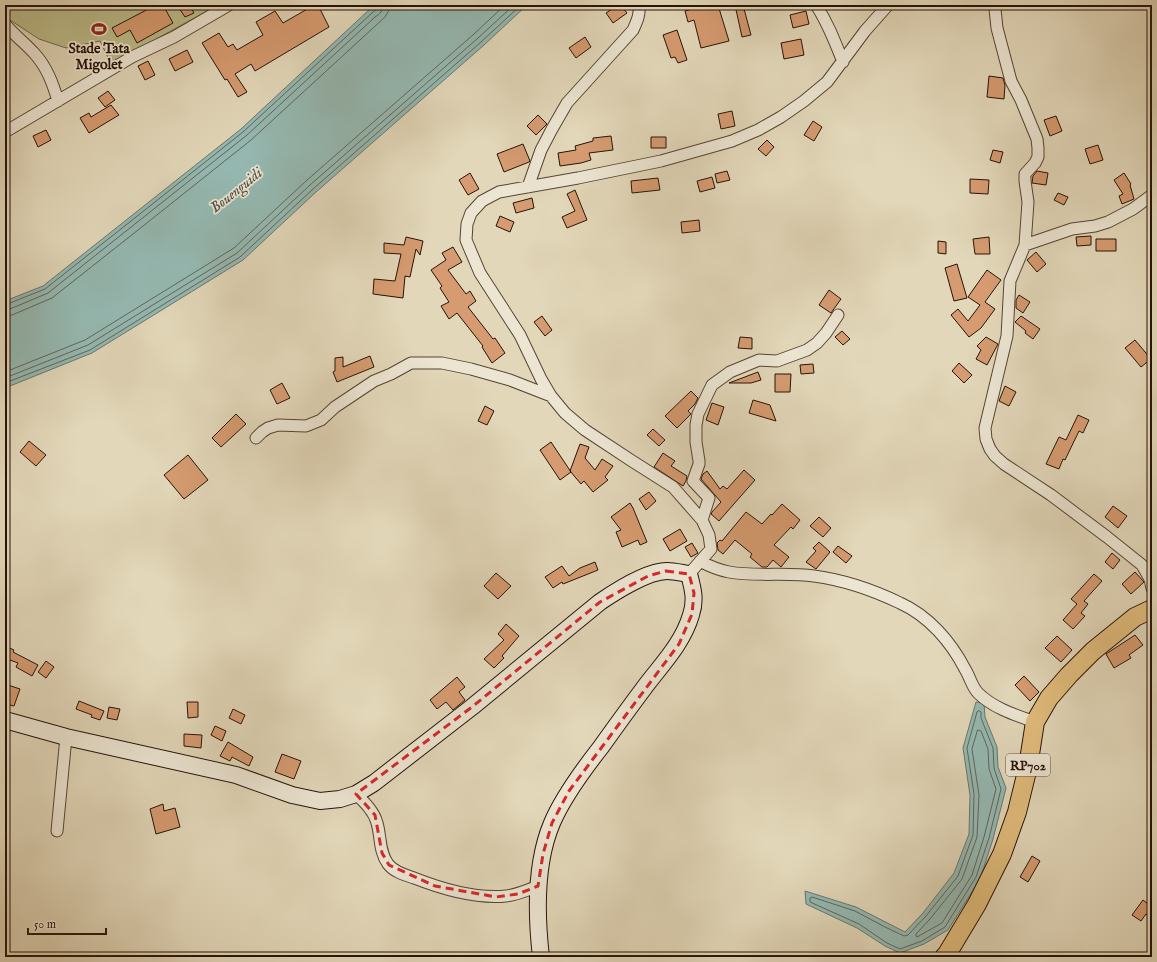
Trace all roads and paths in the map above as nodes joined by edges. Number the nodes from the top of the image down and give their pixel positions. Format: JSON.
{"nodes":[{"id":1,"x":229,"y":5,"type":"edge"},
{"id":2,"x":639,"y":5,"type":"edge"},
{"id":3,"x":816,"y":5,"type":"edge"},
{"id":4,"x":888,"y":5,"type":"edge"},
{"id":5,"x":994,"y":5,"type":"edge"},
{"id":6,"x":5,"y":24,"type":"edge"},
{"id":7,"x":843,"y":62,"type":"junction"},
{"id":8,"x":58,"y":101,"type":"junction"},
{"id":9,"x":5,"y":132,"type":"edge"},
{"id":10,"x":528,"y":187,"type":"junction"},
{"id":11,"x":1152,"y":195,"type":"edge"},
{"id":12,"x":1025,"y":245,"type":"junction"},
{"id":13,"x":838,"y":315,"type":"dead end"},
{"id":14,"x":551,"y":396,"type":"junction"},
{"id":15,"x":256,"y":438,"type":"dead end"},
{"id":16,"x":702,"y":520,"type":"junction"},
{"id":17,"x":700,"y":561,"type":"junction"},
{"id":18,"x":689,"y":574,"type":"junction"},
{"id":19,"x":1152,"y":588,"type":"edge"},
{"id":20,"x":1152,"y":609,"type":"edge"},
{"id":21,"x":5,"y":720,"type":"edge"},
{"id":22,"x":1034,"y":722,"type":"junction"},
{"id":23,"x":66,"y":737,"type":"junction"},
{"id":24,"x":356,"y":794,"type":"junction"},
{"id":25,"x":57,"y":831,"type":"dead end"},
{"id":26,"x":538,"y":886,"type":"junction"},
{"id":27,"x":541,"y":957,"type":"edge"},
{"id":28,"x":944,"y":957,"type":"edge"}],
"edges":[{"from":1,"to":8,"type":"street"},
{"from":2,"to":10,"type":"street"},
{"from":3,"to":7,"type":"street"},
{"from":4,"to":7,"type":"street"},
{"from":5,"to":12,"type":"street"},
{"from":6,"to":8,"type":"street"},
{"from":7,"to":10,"type":"street"},
{"from":8,"to":9,"type":"street"},
{"from":10,"to":14,"type":"street"},
{"from":11,"to":12,"type":"street"},
{"from":12,"to":19,"type":"street"},
{"from":13,"to":16,"type":"street"},
{"from":14,"to":15,"type":"street"},
{"from":14,"to":16,"type":"street"},
{"from":16,"to":17,"type":"street"},
{"from":17,"to":18,"type":"street"},
{"from":17,"to":22,"type":"street"},
{"from":18,"to":24,"type":"main road"},
{"from":18,"to":26,"type":"main road"},
{"from":20,"to":22,"type":"main road","number":"RP702"},
{"from":21,"to":23,"type":"main road"},
{"from":22,"to":28,"type":"main road","number":"RP702"},
{"from":23,"to":24,"type":"main road"},
{"from":23,"to":25,"type":"street"},
{"from":24,"to":26,"type":"street"},
{"from":26,"to":27,"type":"main road"}]}
